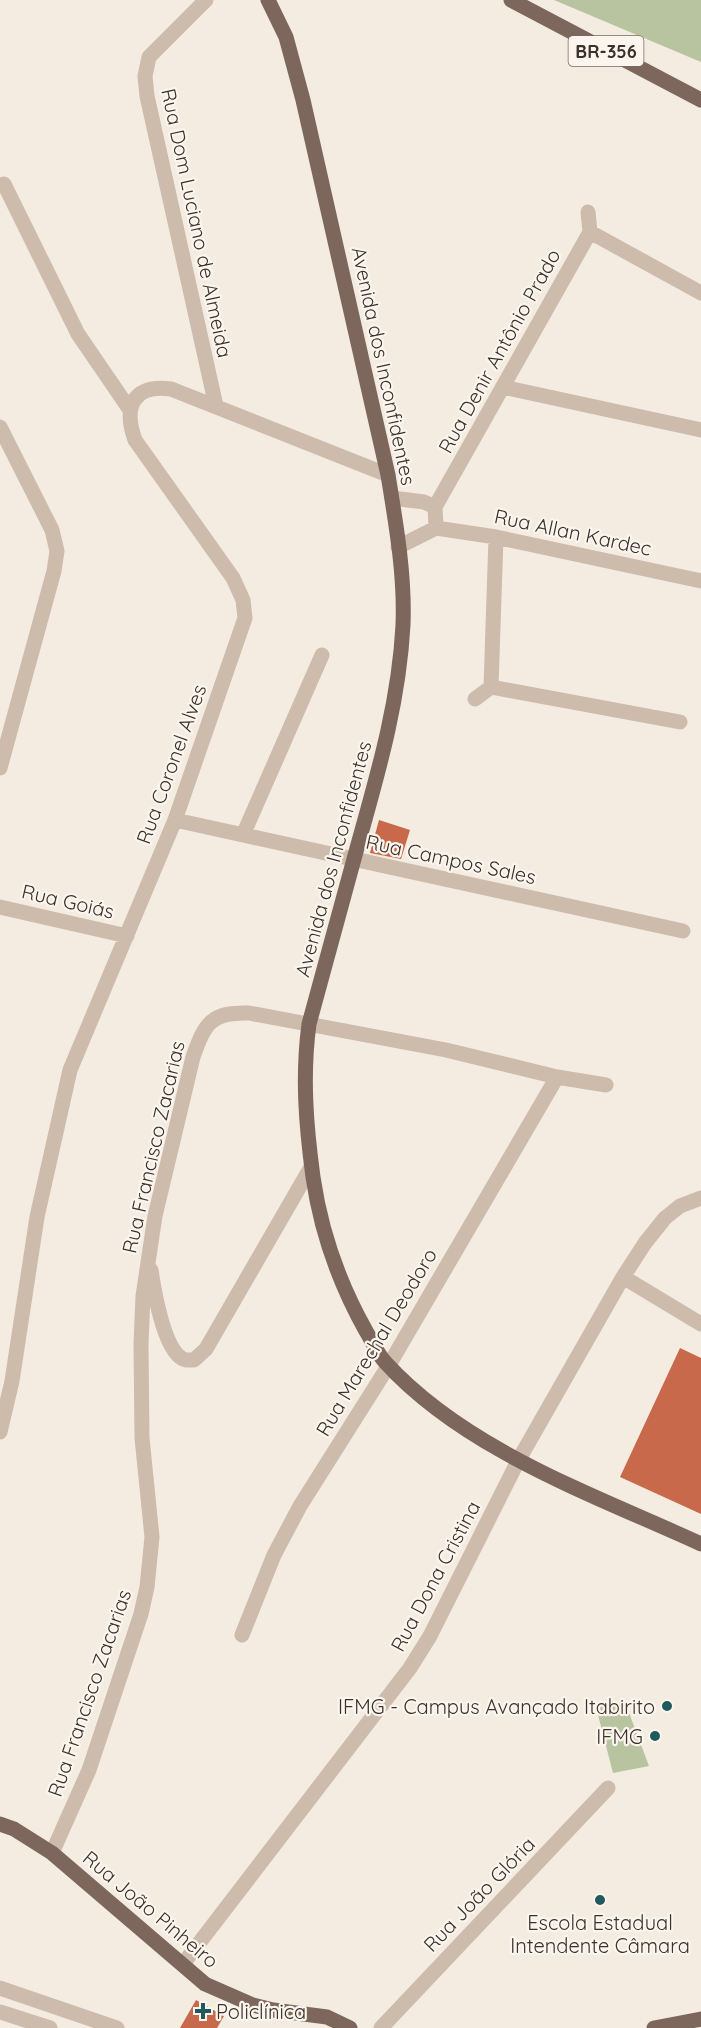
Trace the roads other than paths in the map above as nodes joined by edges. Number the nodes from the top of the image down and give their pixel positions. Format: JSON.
{"nodes":[{"id":1,"x":206,"y":0,"type":"edge"},
{"id":2,"x":268,"y":0,"type":"edge"},
{"id":3,"x":511,"y":0,"type":"edge"},
{"id":4,"x":701,"y":100,"type":"edge"},
{"id":5,"x":4,"y":184,"type":"dead end"},
{"id":6,"x":588,"y":212,"type":"dead end"},
{"id":7,"x":590,"y":232,"type":"junction"},
{"id":8,"x":701,"y":293,"type":"edge"},
{"id":9,"x":503,"y":387,"type":"junction"},
{"id":10,"x":216,"y":406,"type":"junction"},
{"id":11,"x":130,"y":410,"type":"junction"},
{"id":12,"x":0,"y":427,"type":"edge"},
{"id":13,"x":701,"y":430,"type":"edge"},
{"id":14,"x":388,"y":475,"type":"junction"},
{"id":15,"x":392,"y":498,"type":"junction"},
{"id":16,"x":435,"y":507,"type":"junction"},
{"id":17,"x":436,"y":528,"type":"junction"},
{"id":18,"x":496,"y":537,"type":"junction"},
{"id":19,"x":398,"y":547,"type":"junction"},
{"id":20,"x":701,"y":581,"type":"edge"},
{"id":21,"x":322,"y":656,"type":"dead end"},
{"id":22,"x":491,"y":687,"type":"junction"},
{"id":23,"x":475,"y":699,"type":"dead end"},
{"id":24,"x":680,"y":722,"type":"dead end"},
{"id":25,"x":0,"y":768,"type":"edge"},
{"id":26,"x":175,"y":820,"type":"junction"},
{"id":27,"x":243,"y":835,"type":"junction"},
{"id":28,"x":354,"y":860,"type":"junction"},
{"id":29,"x":0,"y":907,"type":"edge"},
{"id":30,"x":683,"y":932,"type":"dead end"},
{"id":31,"x":127,"y":936,"type":"junction"},
{"id":32,"x":309,"y":1024,"type":"junction"},
{"id":33,"x":557,"y":1077,"type":"junction"},
{"id":34,"x":606,"y":1085,"type":"dead end"},
{"id":35,"x":311,"y":1167,"type":"junction"},
{"id":36,"x":701,"y":1198,"type":"edge"},
{"id":37,"x":148,"y":1252,"type":"junction"},
{"id":38,"x":623,"y":1277,"type":"junction"},
{"id":39,"x":701,"y":1324,"type":"edge"},
{"id":40,"x":389,"y":1365,"type":"junction"},
{"id":41,"x":0,"y":1432,"type":"edge"},
{"id":42,"x":518,"y":1461,"type":"junction"},
{"id":43,"x":701,"y":1544,"type":"edge"},
{"id":44,"x":242,"y":1635,"type":"dead end"},
{"id":45,"x":608,"y":1788,"type":"dead end"},
{"id":46,"x":0,"y":1824,"type":"edge"},
{"id":47,"x":52,"y":1853,"type":"junction"},
{"id":48,"x":183,"y":1964,"type":"junction"},
{"id":49,"x":0,"y":1988,"type":"edge"},
{"id":50,"x":0,"y":2012,"type":"edge"},
{"id":51,"x":701,"y":2019,"type":"edge"},
{"id":52,"x":50,"y":2028,"type":"edge"},
{"id":53,"x":117,"y":2028,"type":"edge"},
{"id":54,"x":350,"y":2028,"type":"edge"},
{"id":55,"x":381,"y":2028,"type":"edge"},
{"id":56,"x":654,"y":2028,"type":"edge"}],
"edges":[{"from":1,"to":10,"type":"street","name":"Rua Dom Luciano de Almeida"},
{"from":2,"to":14,"type":"main road","name":"Avenida dos Inconfidentes"},
{"from":3,"to":4,"type":"main road","number":"BR-356"},
{"from":5,"to":11,"type":"street"},
{"from":6,"to":7,"type":"street"},
{"from":7,"to":8,"type":"street"},
{"from":7,"to":9,"type":"street","name":"Rua Denir Antônio Prado"},
{"from":9,"to":13,"type":"street"},
{"from":9,"to":16,"type":"street","name":"Rua Denir Antônio Prado"},
{"from":10,"to":11,"type":"street"},
{"from":10,"to":14,"type":"street"},
{"from":11,"to":26,"type":"street","name":"Rua Coronel Alves"},
{"from":12,"to":25,"type":"street"},
{"from":14,"to":15,"type":"main road","name":"Avenida dos Inconfidentes"},
{"from":15,"to":16,"type":"street"},
{"from":15,"to":19,"type":"main road","name":"Avenida dos Inconfidentes"},
{"from":16,"to":17,"type":"street"},
{"from":17,"to":18,"type":"street","name":"Rua Allan Kardec"},
{"from":17,"to":19,"type":"street"},
{"from":18,"to":20,"type":"street","name":"Rua Allan Kardec"},
{"from":18,"to":22,"type":"street"},
{"from":19,"to":28,"type":"main road","name":"Avenida dos Inconfidentes"},
{"from":21,"to":27,"type":"street"},
{"from":22,"to":23,"type":"street"},
{"from":22,"to":24,"type":"street"},
{"from":26,"to":27,"type":"street","name":"Rua Campos Sales"},
{"from":26,"to":31,"type":"street","name":"Rua Coronel Alves"},
{"from":27,"to":28,"type":"street","name":"Rua Campos Sales"},
{"from":28,"to":30,"type":"street","name":"Rua Campos Sales"},
{"from":28,"to":32,"type":"main road","name":"Avenida dos Inconfidentes"},
{"from":29,"to":31,"type":"street","name":"Rua Goiás"},
{"from":31,"to":41,"type":"street","name":"Rua Coronel Alves"},
{"from":32,"to":33,"type":"street","name":"Rua Francisco Zacarias"},
{"from":32,"to":35,"type":"main road","name":"Avenida dos Inconfidentes"},
{"from":32,"to":37,"type":"street","name":"Rua Francisco Zacarias"},
{"from":33,"to":34,"type":"street","name":"Rua Francisco Zacarias"},
{"from":33,"to":40,"type":"street","name":"Rua Marechal Deodoro"},
{"from":35,"to":37,"type":"street"},
{"from":35,"to":40,"type":"main road","name":"Avenida dos Inconfidentes"},
{"from":36,"to":38,"type":"street","name":"Rua Dona Cristina"},
{"from":37,"to":47,"type":"street","name":"Rua Francisco Zacarias"},
{"from":38,"to":39,"type":"street"},
{"from":38,"to":42,"type":"street","name":"Rua Dona Cristina"},
{"from":40,"to":42,"type":"main road","name":"Avenida dos Inconfidentes"},
{"from":40,"to":44,"type":"street","name":"Rua Marechal Deodoro"},
{"from":42,"to":43,"type":"main road","name":"Avenida dos Inconfidentes"},
{"from":42,"to":48,"type":"street","name":"Rua Dona Cristina"},
{"from":45,"to":55,"type":"street","name":"Rua João Glória"},
{"from":46,"to":47,"type":"main road","name":"Rua João Pinheiro"},
{"from":47,"to":48,"type":"main road","name":"Rua João Pinheiro"},
{"from":48,"to":54,"type":"main road","name":"Rua João Pinheiro"},
{"from":49,"to":53,"type":"street"},
{"from":50,"to":52,"type":"street"},
{"from":51,"to":56,"type":"main road"}]}
